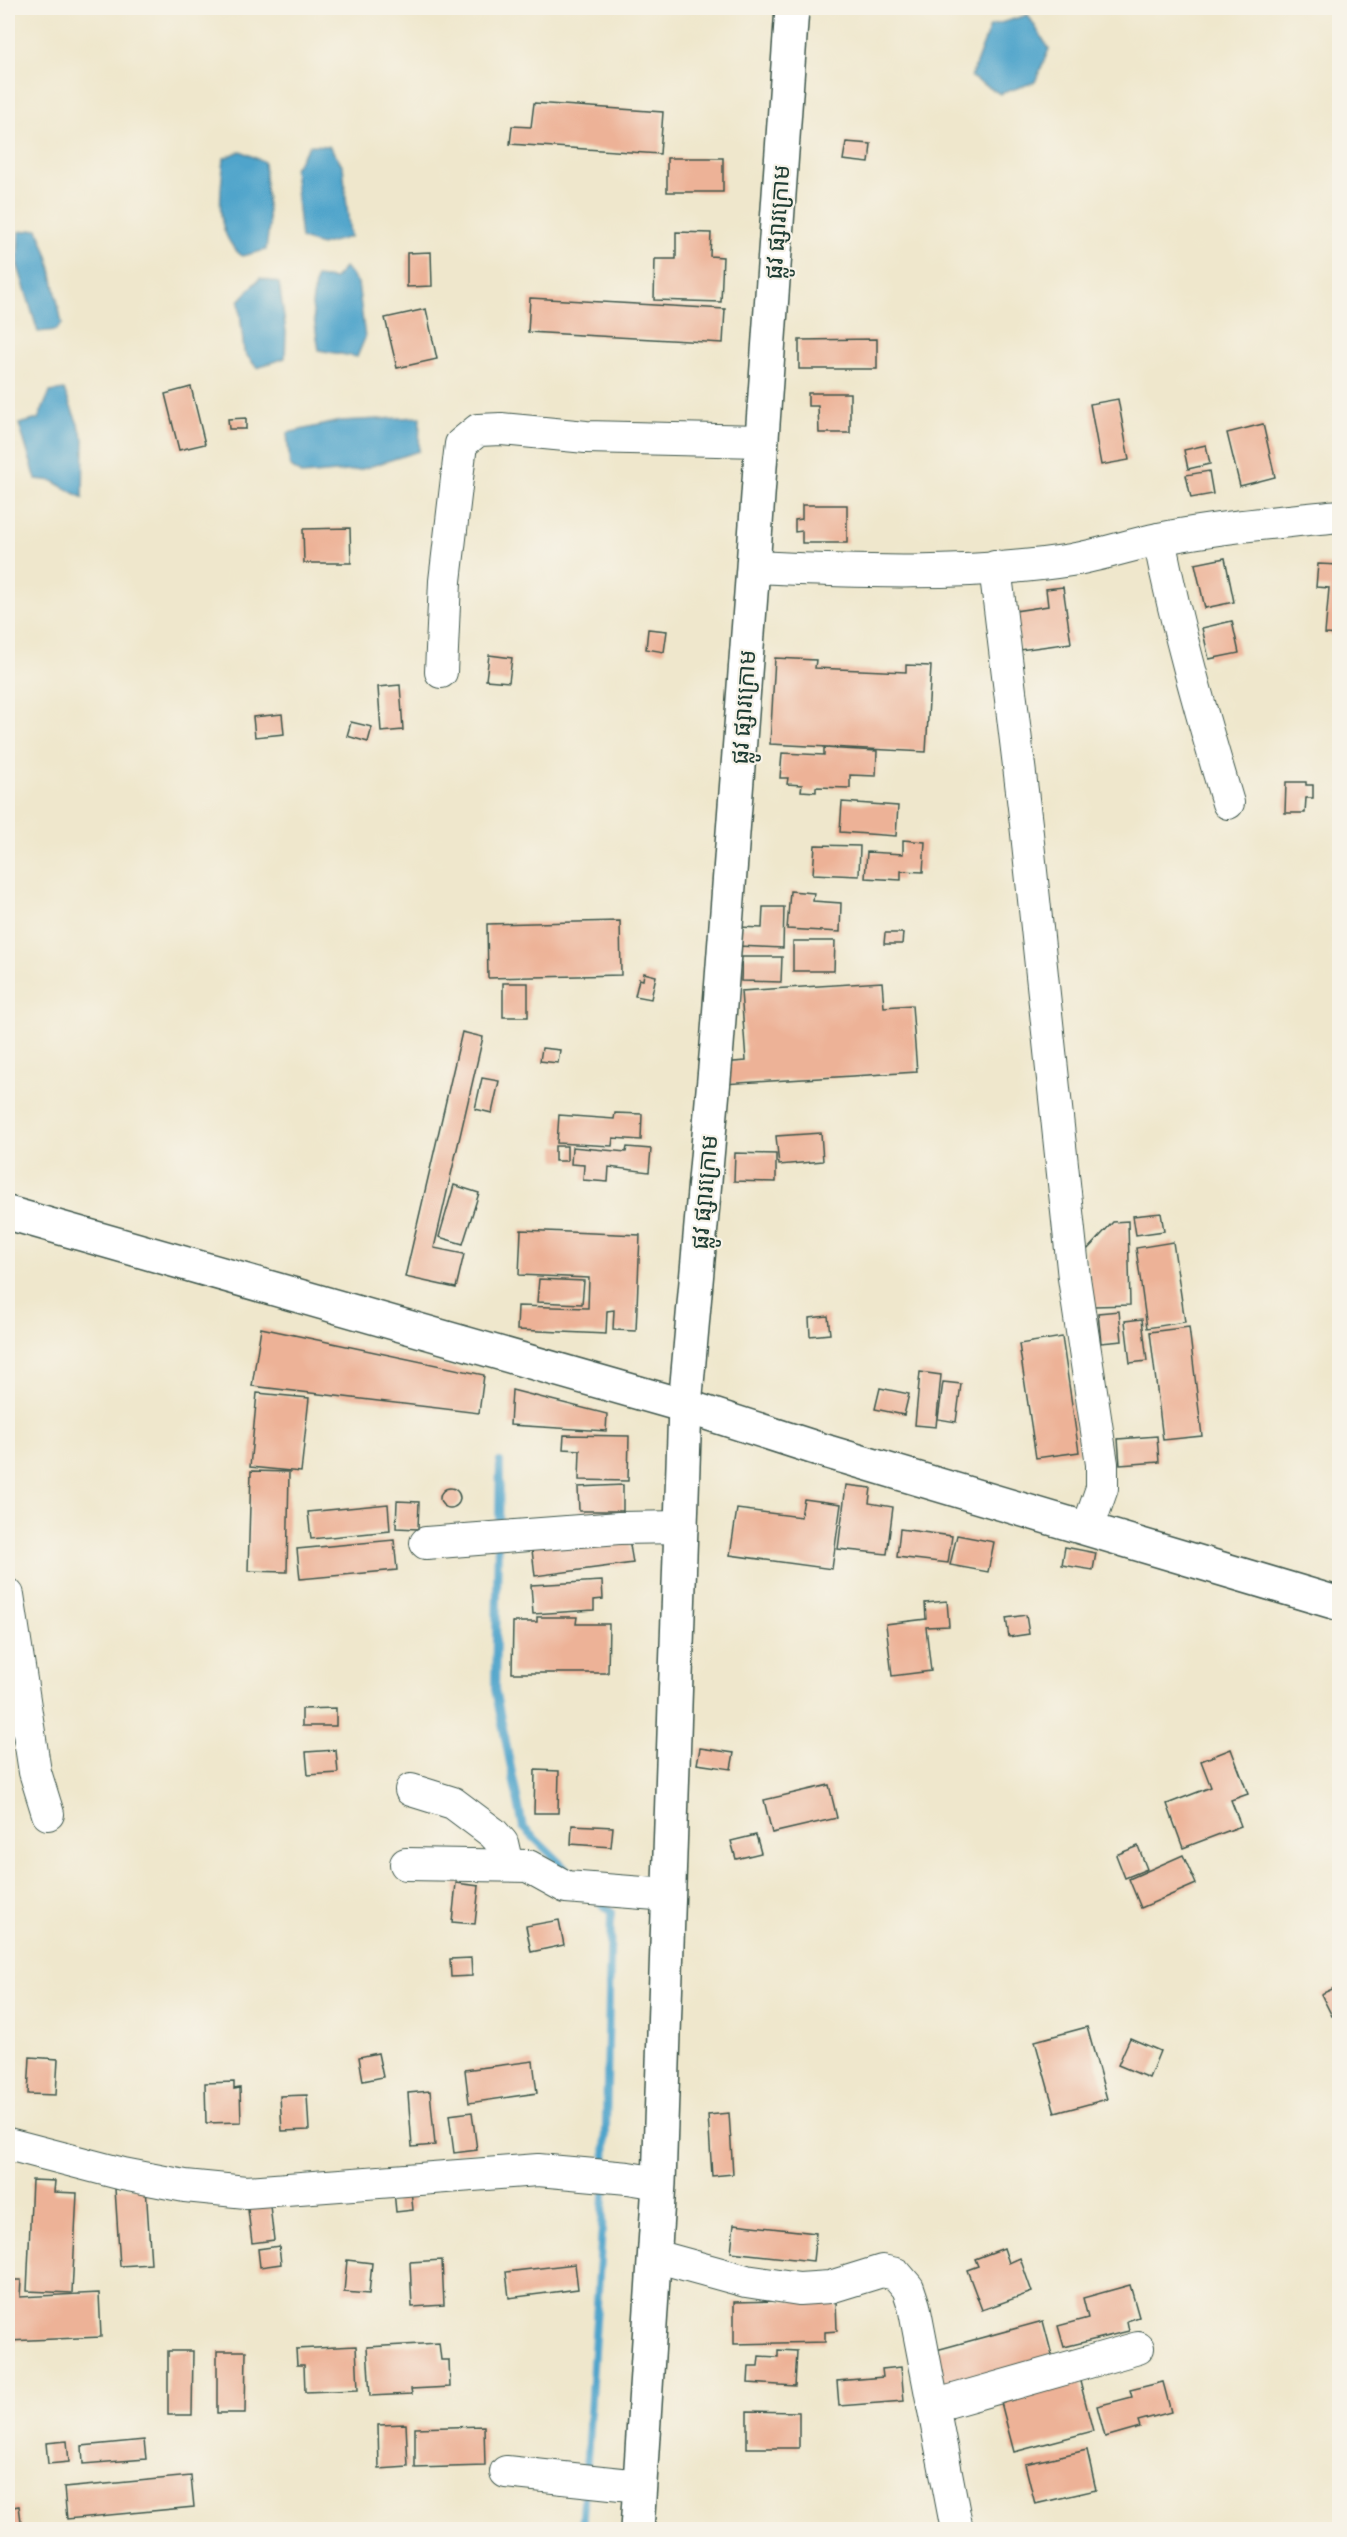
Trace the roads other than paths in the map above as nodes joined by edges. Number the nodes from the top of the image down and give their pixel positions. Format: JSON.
{"nodes":[{"id":1,"x":792,"y":8,"type":"edge"},
{"id":2,"x":761,"y":441,"type":"junction"},
{"id":3,"x":1340,"y":516,"type":"edge"},
{"id":4,"x":1159,"y":539,"type":"junction"},
{"id":5,"x":753,"y":567,"type":"junction"},
{"id":6,"x":995,"y":567,"type":"junction"},
{"id":7,"x":441,"y":672,"type":"dead end"},
{"id":8,"x":1228,"y":803,"type":"dead end"},
{"id":9,"x":8,"y":1213,"type":"edge"},
{"id":10,"x":685,"y":1406,"type":"junction"},
{"id":11,"x":682,"y":1527,"type":"junction"},
{"id":12,"x":1088,"y":1528,"type":"junction"},
{"id":13,"x":426,"y":1543,"type":"dead end"},
{"id":14,"x":8,"y":1595,"type":"edge"},
{"id":15,"x":1340,"y":1604,"type":"edge"},
{"id":16,"x":411,"y":1790,"type":"dead end"},
{"id":17,"x":48,"y":1814,"type":"dead end"},
{"id":18,"x":406,"y":1864,"type":"dead end"},
{"id":19,"x":507,"y":1865,"type":"junction"},
{"id":20,"x":669,"y":1895,"type":"junction"},
{"id":21,"x":8,"y":2144,"type":"edge"},
{"id":22,"x":644,"y":2181,"type":"junction"},
{"id":23,"x":655,"y":2256,"type":"junction"},
{"id":24,"x":1138,"y":2348,"type":"dead end"},
{"id":25,"x":933,"y":2406,"type":"junction"},
{"id":26,"x":506,"y":2472,"type":"dead end"},
{"id":27,"x":640,"y":2486,"type":"junction"},
{"id":28,"x":637,"y":2529,"type":"edge"},
{"id":29,"x":957,"y":2529,"type":"edge"}],
"edges":[{"from":1,"to":2,"type":"main road","name":"ផ្លូវ ផ្សារក្រោម"},
{"from":2,"to":5,"type":"main road","name":"ផ្លូវ ផ្សារក្រោម"},
{"from":2,"to":7,"type":"street"},
{"from":3,"to":4,"type":"street"},
{"from":4,"to":6,"type":"street"},
{"from":4,"to":8,"type":"street"},
{"from":5,"to":6,"type":"street"},
{"from":5,"to":10,"type":"main road","name":"ផ្លូវ ផ្សារក្រោម"},
{"from":6,"to":12,"type":"street"},
{"from":9,"to":10,"type":"main road"},
{"from":10,"to":11,"type":"main road","name":"ផ្លូវ ផ្សារក្រោម"},
{"from":10,"to":12,"type":"main road"},
{"from":11,"to":13,"type":"street"},
{"from":11,"to":20,"type":"main road","name":"ផ្លូវ ផ្សារក្រោម"},
{"from":12,"to":15,"type":"main road"},
{"from":14,"to":17,"type":"street"},
{"from":16,"to":19,"type":"street"},
{"from":18,"to":19,"type":"street"},
{"from":19,"to":20,"type":"street"},
{"from":20,"to":22,"type":"main road","name":"ផ្លូវ ផ្សារក្រោម"},
{"from":21,"to":22,"type":"street"},
{"from":22,"to":23,"type":"main road","name":"ផ្លូវ ផ្សារក្រោម"},
{"from":23,"to":25,"type":"street"},
{"from":23,"to":27,"type":"main road","name":"ផ្លូវ ផ្សារក្រោម"},
{"from":24,"to":25,"type":"street"},
{"from":25,"to":29,"type":"street"},
{"from":26,"to":27,"type":"street"},
{"from":27,"to":28,"type":"main road","name":"ផ្លូវ ផ្សារក្រោម"}]}
